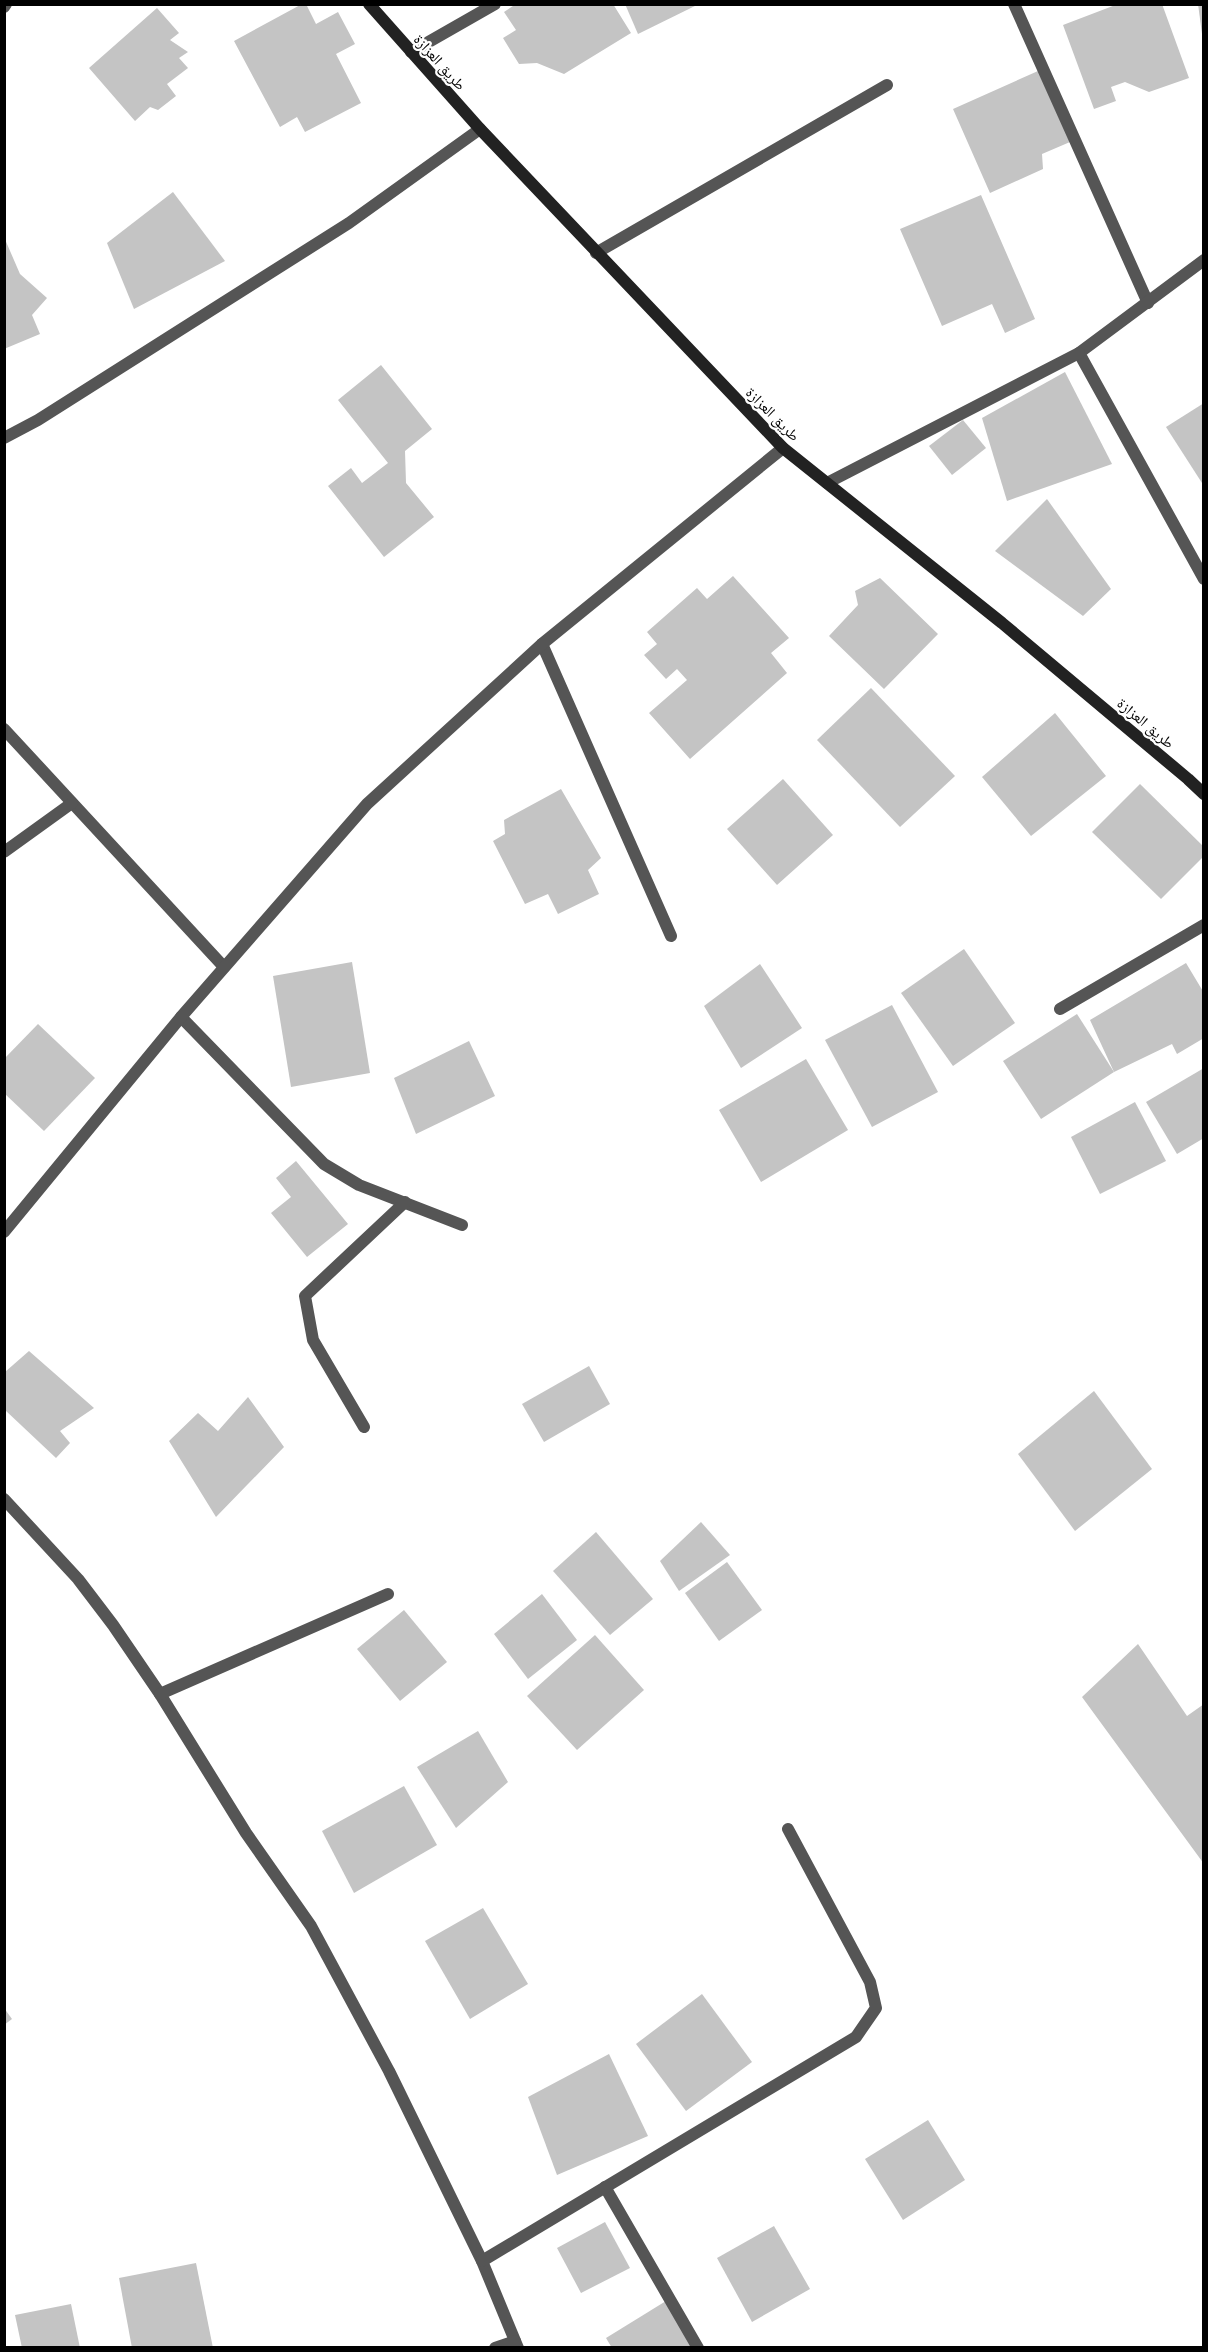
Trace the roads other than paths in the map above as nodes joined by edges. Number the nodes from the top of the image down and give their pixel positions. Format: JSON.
{"nodes":[{"id":1,"x":369,"y":4,"type":"edge"},
{"id":2,"x":495,"y":4,"type":"edge"},
{"id":3,"x":1014,"y":4,"type":"edge"},
{"id":4,"x":411,"y":52,"type":"junction"},
{"id":5,"x":887,"y":85,"type":"dead end"},
{"id":6,"x":480,"y":129,"type":"junction"},
{"id":7,"x":596,"y":253,"type":"junction"},
{"id":8,"x":1203,"y":261,"type":"edge"},
{"id":9,"x":1148,"y":303,"type":"junction"},
{"id":10,"x":1079,"y":353,"type":"junction"},
{"id":11,"x":4,"y":438,"type":"edge"},
{"id":12,"x":783,"y":448,"type":"junction"},
{"id":13,"x":827,"y":483,"type":"junction"},
{"id":14,"x":1203,"y":579,"type":"edge"},
{"id":15,"x":542,"y":644,"type":"junction"},
{"id":16,"x":4,"y":729,"type":"edge"},
{"id":17,"x":1203,"y":794,"type":"edge"},
{"id":18,"x":72,"y":803,"type":"junction"},
{"id":19,"x":4,"y":852,"type":"edge"},
{"id":20,"x":1203,"y":925,"type":"edge"},
{"id":21,"x":671,"y":936,"type":"dead end"},
{"id":22,"x":224,"y":967,"type":"junction"},
{"id":23,"x":1060,"y":1008,"type":"dead end"},
{"id":24,"x":182,"y":1017,"type":"junction"},
{"id":25,"x":405,"y":1202,"type":"junction"},
{"id":26,"x":462,"y":1225,"type":"dead end"},
{"id":27,"x":4,"y":1232,"type":"edge"},
{"id":28,"x":364,"y":1427,"type":"dead end"},
{"id":29,"x":4,"y":1499,"type":"edge"},
{"id":30,"x":388,"y":1594,"type":"dead end"},
{"id":31,"x":160,"y":1694,"type":"junction"},
{"id":32,"x":788,"y":1829,"type":"dead end"},
{"id":33,"x":605,"y":2187,"type":"junction"},
{"id":34,"x":482,"y":2261,"type":"junction"},
{"id":35,"x":516,"y":2344,"type":"edge"},
{"id":36,"x":495,"y":2348,"type":"edge"},
{"id":37,"x":698,"y":2348,"type":"edge"}],
"edges":[{"from":1,"to":4,"type":"street","name":"طريق العزازة"},
{"from":2,"to":4,"type":"street"},
{"from":3,"to":9,"type":"street"},
{"from":4,"to":6,"type":"street","name":"طريق العزازة"},
{"from":5,"to":7,"type":"street"},
{"from":6,"to":7,"type":"street","name":"طريق العزازة"},
{"from":6,"to":11,"type":"street"},
{"from":7,"to":12,"type":"street","name":"طريق العزازة"},
{"from":8,"to":9,"type":"street"},
{"from":9,"to":10,"type":"street"},
{"from":10,"to":13,"type":"street"},
{"from":10,"to":14,"type":"street"},
{"from":12,"to":13,"type":"street","name":"طريق العزازة"},
{"from":12,"to":15,"type":"street"},
{"from":13,"to":17,"type":"street","name":"طريق العزازة"},
{"from":15,"to":21,"type":"street"},
{"from":15,"to":22,"type":"street"},
{"from":16,"to":18,"type":"street"},
{"from":18,"to":19,"type":"street"},
{"from":18,"to":22,"type":"street"},
{"from":20,"to":23,"type":"street"},
{"from":22,"to":24,"type":"street"},
{"from":24,"to":25,"type":"street"},
{"from":24,"to":27,"type":"street"},
{"from":25,"to":26,"type":"street"},
{"from":25,"to":28,"type":"street"},
{"from":29,"to":31,"type":"street"},
{"from":30,"to":31,"type":"street"},
{"from":31,"to":34,"type":"street"},
{"from":32,"to":33,"type":"street"},
{"from":33,"to":34,"type":"street"},
{"from":33,"to":37,"type":"street"},
{"from":34,"to":35,"type":"street"},
{"from":35,"to":36,"type":"street"}]}
